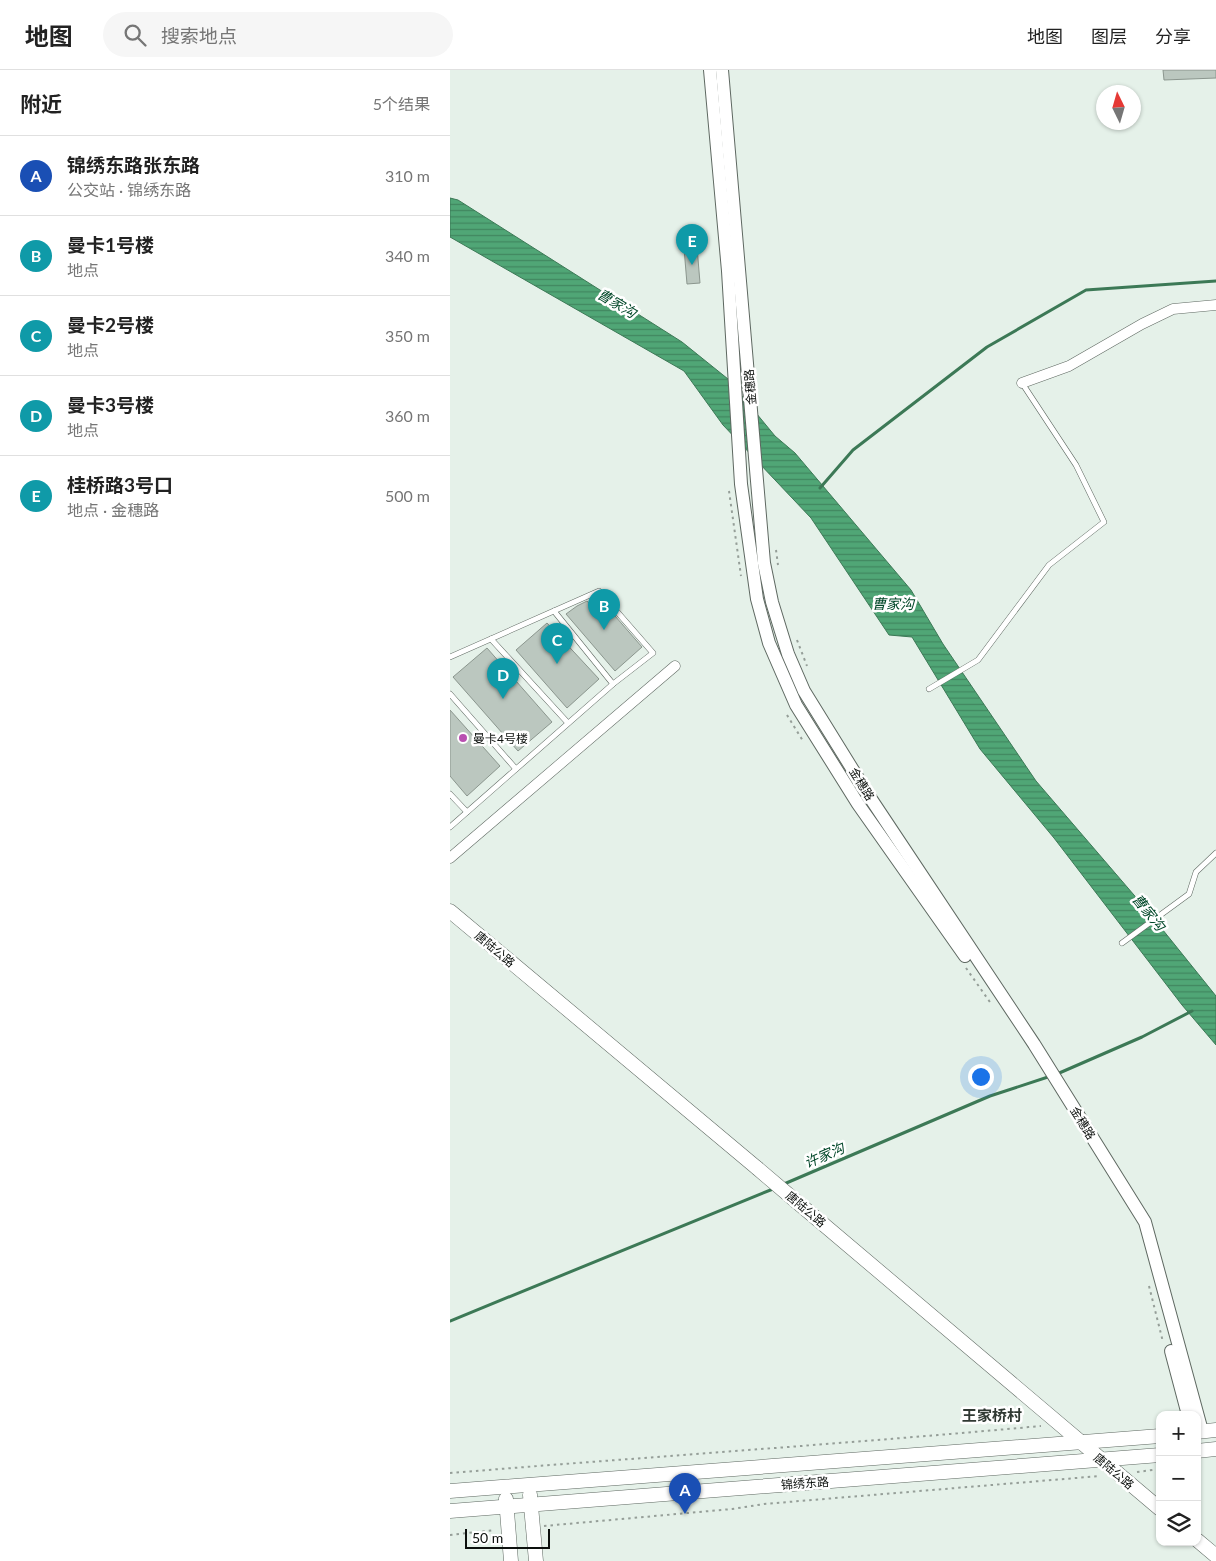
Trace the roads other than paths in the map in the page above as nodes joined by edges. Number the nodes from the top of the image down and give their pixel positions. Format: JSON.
{"nodes":[{"id":1,"x":710,"y":70,"type":"edge"},
{"id":2,"x":722,"y":70,"type":"edge"},
{"id":3,"x":1216,"y":305,"type":"edge"},
{"id":4,"x":732,"y":334,"type":"junction"},
{"id":5,"x":745,"y":334,"type":"junction"},
{"id":6,"x":1022,"y":383,"type":"joint"},
{"id":7,"x":554,"y":611,"type":"junction"},
{"id":8,"x":491,"y":639,"type":"junction"},
{"id":9,"x":450,"y":658,"type":"edge"},
{"id":10,"x":674,"y":666,"type":"dead end"},
{"id":11,"x":613,"y":684,"type":"junction"},
{"id":12,"x":929,"y":689,"type":"dead end"},
{"id":13,"x":450,"y":694,"type":"edge"},
{"id":14,"x":568,"y":723,"type":"junction"},
{"id":15,"x":516,"y":769,"type":"junction"},
{"id":16,"x":450,"y":794,"type":"edge"},
{"id":17,"x":467,"y":812,"type":"junction"},
{"id":18,"x":450,"y":827,"type":"edge"},
{"id":19,"x":1216,"y":853,"type":"edge"},
{"id":20,"x":450,"y":858,"type":"edge"},
{"id":21,"x":453,"y":919,"type":"edge"},
{"id":22,"x":1122,"y":942,"type":"dead end"},
{"id":23,"x":1031,"y":1045,"type":"junction"},
{"id":24,"x":1058,"y":1089,"type":"junction"},
{"id":25,"x":1187,"y":1411,"type":"edge"},
{"id":26,"x":1205,"y":1431,"type":"edge"},
{"id":27,"x":1156,"y":1436,"type":"edge"},
{"id":28,"x":1080,"y":1442,"type":"junction"},
{"id":29,"x":1216,"y":1449,"type":"edge"},
{"id":30,"x":1201,"y":1451,"type":"edge"},
{"id":31,"x":1156,"y":1455,"type":"edge"},
{"id":32,"x":1101,"y":1461,"type":"junction"},
{"id":33,"x":529,"y":1486,"type":"junction"},
{"id":34,"x":506,"y":1488,"type":"junction"},
{"id":35,"x":450,"y":1491,"type":"edge"},
{"id":36,"x":531,"y":1504,"type":"junction"},
{"id":37,"x":506,"y":1506,"type":"junction"},
{"id":38,"x":1156,"y":1506,"type":"edge"},
{"id":39,"x":450,"y":1511,"type":"edge"},
{"id":40,"x":1201,"y":1543,"type":"edge"},
{"id":41,"x":1216,"y":1556,"type":"edge"},
{"id":42,"x":536,"y":1557,"type":"edge"},
{"id":43,"x":511,"y":1558,"type":"edge"}],
"edges":[{"from":1,"to":4,"type":"street","name":"金穗路"},
{"from":2,"to":5,"type":"street","name":"金穗路"},
{"from":3,"to":6,"type":"street"},
{"from":4,"to":5,"type":"street"},
{"from":4,"to":23,"type":"street","name":"金穗路"},
{"from":5,"to":23,"type":"street","name":"金穗路"},
{"from":6,"to":12,"type":"lane"},
{"from":7,"to":8,"type":"lane"},
{"from":7,"to":11,"type":"lane"},
{"from":7,"to":11,"type":"lane"},
{"from":8,"to":9,"type":"lane"},
{"from":8,"to":14,"type":"lane"},
{"from":10,"to":20,"type":"street"},
{"from":11,"to":14,"type":"lane"},
{"from":13,"to":15,"type":"lane"},
{"from":14,"to":15,"type":"lane"},
{"from":15,"to":17,"type":"lane"},
{"from":16,"to":17,"type":"lane"},
{"from":17,"to":18,"type":"lane"},
{"from":19,"to":22,"type":"lane"},
{"from":21,"to":28,"type":"main road","name":"唐陆公路","bridge":true},
{"from":23,"to":24,"type":"street","name":"金穗路"},
{"from":24,"to":25,"type":"street","name":"金穗路"},
{"from":24,"to":26,"type":"street","name":"金穗路"},
{"from":27,"to":28,"type":"main road","name":"锦绣东路"},
{"from":28,"to":32,"type":"main road","name":"唐陆公路"},
{"from":28,"to":33,"type":"main road","name":"锦绣东路"},
{"from":29,"to":30,"type":"main road"},
{"from":31,"to":32,"type":"main road","name":"锦绣东路"},
{"from":32,"to":36,"type":"main road","name":"锦绣东路"},
{"from":32,"to":38,"type":"main road","name":"唐陆公路"},
{"from":33,"to":34,"type":"main road","name":"锦绣东路"},
{"from":33,"to":36,"type":"main road"},
{"from":34,"to":35,"type":"main road","name":"锦绣东路"},
{"from":34,"to":37,"type":"main road"},
{"from":36,"to":37,"type":"main road","name":"锦绣东路"},
{"from":36,"to":42,"type":"main road"},
{"from":37,"to":39,"type":"main road","name":"锦绣东路"},
{"from":37,"to":43,"type":"main road"},
{"from":40,"to":41,"type":"main road"}]}
